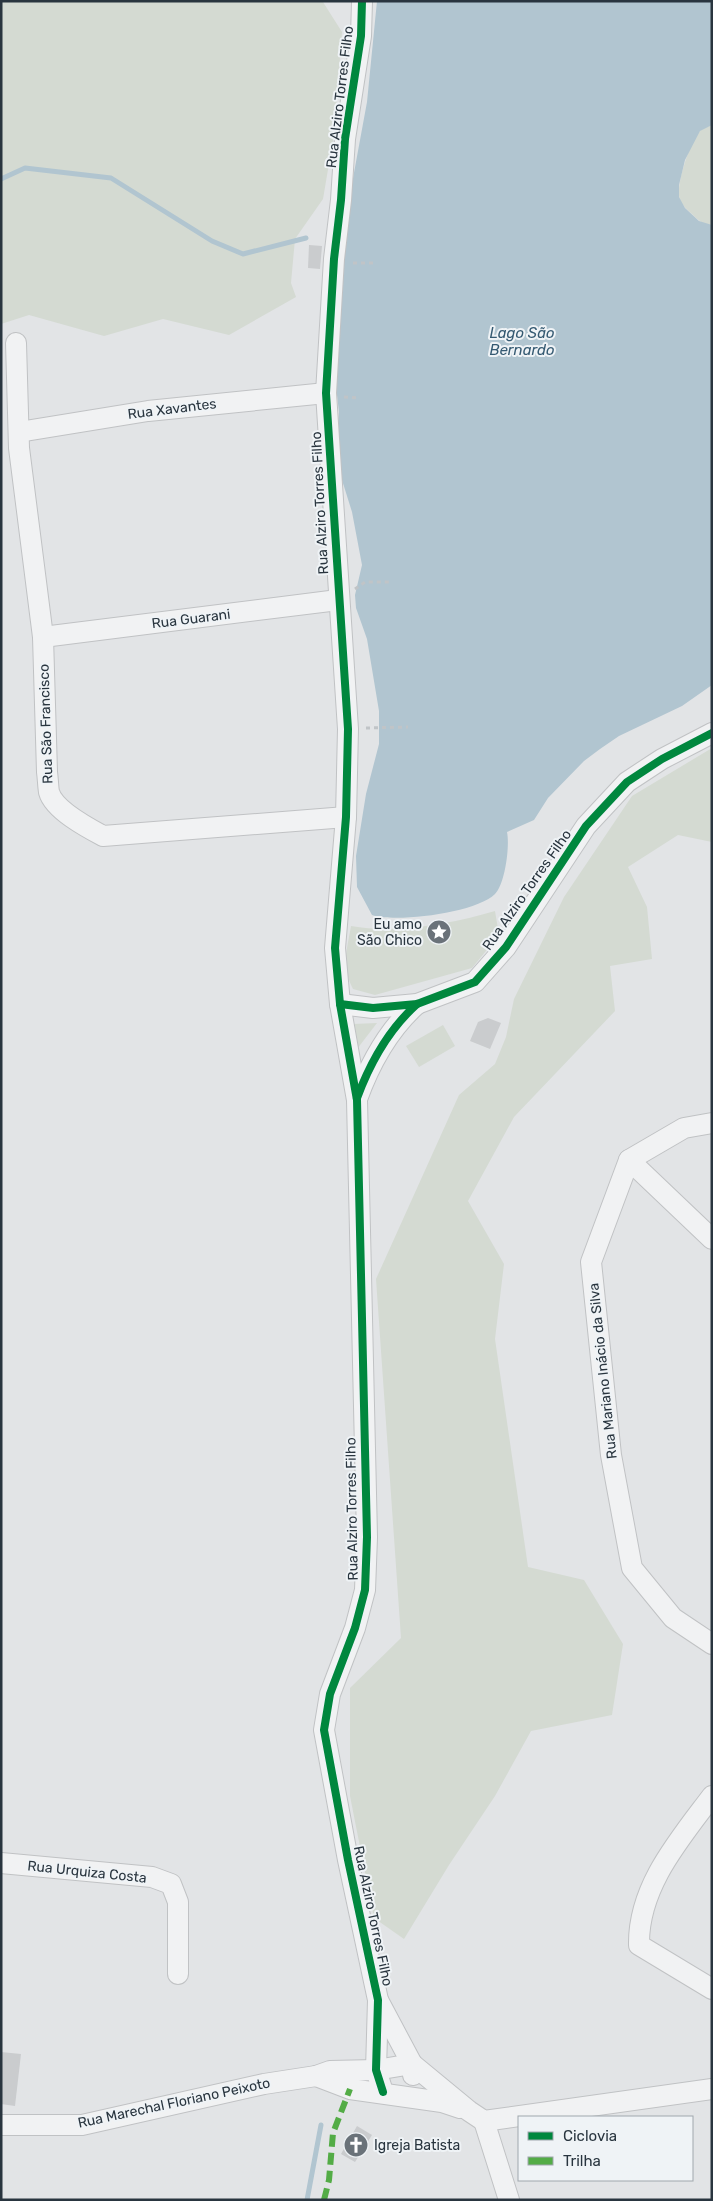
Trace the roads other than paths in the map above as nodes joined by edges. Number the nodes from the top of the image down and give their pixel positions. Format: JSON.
{"nodes":[{"id":1,"x":362,"y":1,"type":"edge"},
{"id":2,"x":16,"y":343,"type":"dead end"},
{"id":3,"x":326,"y":393,"type":"junction"},
{"id":4,"x":19,"y":432,"type":"junction"},
{"id":5,"x":338,"y":600,"type":"junction"},
{"id":6,"x":43,"y":637,"type":"junction"},
{"id":7,"x":712,"y":733,"type":"edge"},
{"id":8,"x":346,"y":817,"type":"junction"},
{"id":9,"x":340,"y":1004,"type":"junction"},
{"id":10,"x":417,"y":1004,"type":"junction"},
{"id":11,"x":356,"y":1100,"type":"junction"},
{"id":12,"x":712,"y":1123,"type":"edge"},
{"id":13,"x":630,"y":1160,"type":"junction"},
{"id":14,"x":712,"y":1239,"type":"edge"},
{"id":15,"x":712,"y":1644,"type":"edge"},
{"id":16,"x":712,"y":1796,"type":"edge"},
{"id":17,"x":1,"y":1863,"type":"edge"},
{"id":18,"x":178,"y":1974,"type":"dead end"},
{"id":19,"x":712,"y":1989,"type":"edge"},
{"id":20,"x":378,"y":2000,"type":"junction"},
{"id":21,"x":412,"y":2064,"type":"junction"},
{"id":22,"x":376,"y":2070,"type":"junction"},
{"id":23,"x":316,"y":2076,"type":"junction"},
{"id":24,"x":712,"y":2089,"type":"edge"},
{"id":25,"x":383,"y":2092,"type":"junction"},
{"id":26,"x":414,"y":2097,"type":"junction"},
{"id":27,"x":476,"y":2116,"type":"junction"},
{"id":28,"x":1,"y":2125,"type":"edge"},
{"id":29,"x":509,"y":2200,"type":"edge"}],
"edges":[{"from":1,"to":3,"type":"street","name":"Rua Alziro Torres Filho"},
{"from":2,"to":4,"type":"street","name":"Rua São Francisco"},
{"from":3,"to":4,"type":"street","name":"Rua Xavantes"},
{"from":3,"to":5,"type":"street","name":"Rua Alziro Torres Filho"},
{"from":4,"to":6,"type":"street","name":"Rua São Francisco"},
{"from":5,"to":6,"type":"street","name":"Rua Guarani"},
{"from":5,"to":8,"type":"street","name":"Rua Alziro Torres Filho"},
{"from":6,"to":8,"type":"street","name":"Rua São Francisco"},
{"from":7,"to":10,"type":"street","name":"Rua Alziro Torres Filho"},
{"from":8,"to":9,"type":"street","name":"Rua Alziro Torres Filho"},
{"from":9,"to":10,"type":"street","name":"Rua Alziro Torres Filho"},
{"from":9,"to":11,"type":"street","name":"Rua Alziro Torres Filho"},
{"from":10,"to":11,"type":"street"},
{"from":11,"to":20,"type":"street","name":"Rua Alziro Torres Filho"},
{"from":12,"to":13,"type":"street"},
{"from":13,"to":14,"type":"street"},
{"from":13,"to":15,"type":"street","name":"Rua Mariano Inácio da Silva"},
{"from":16,"to":19,"type":"street"},
{"from":17,"to":18,"type":"street","name":"Rua Urquiza Costa"},
{"from":20,"to":21,"type":"street","name":"Rua Alziro Torres Filho"},
{"from":20,"to":22,"type":"street","name":"Rua Alziro Torres Filho"},
{"from":21,"to":22,"type":"street","name":"Rua Marechal Floriano Peixoto"},
{"from":21,"to":26,"type":"street","name":"Rua Alziro Torres Filho"},
{"from":21,"to":27,"type":"street"},
{"from":22,"to":23,"type":"street","name":"Rua Marechal Floriano Peixoto"},
{"from":22,"to":25,"type":"street","name":"Rua Alziro Torres Filho"},
{"from":23,"to":25,"type":"street","name":"Rua Marechal Floriano Peixoto"},
{"from":23,"to":28,"type":"street","name":"Rua Marechal Floriano Peixoto"},
{"from":24,"to":27,"type":"street","name":"Rua Marechal Floriano Peixoto"},
{"from":25,"to":26,"type":"street","name":"Rua Marechal Floriano Peixoto"},
{"from":26,"to":27,"type":"street","name":"Rua Marechal Floriano Peixoto"},
{"from":27,"to":29,"type":"street"}]}
